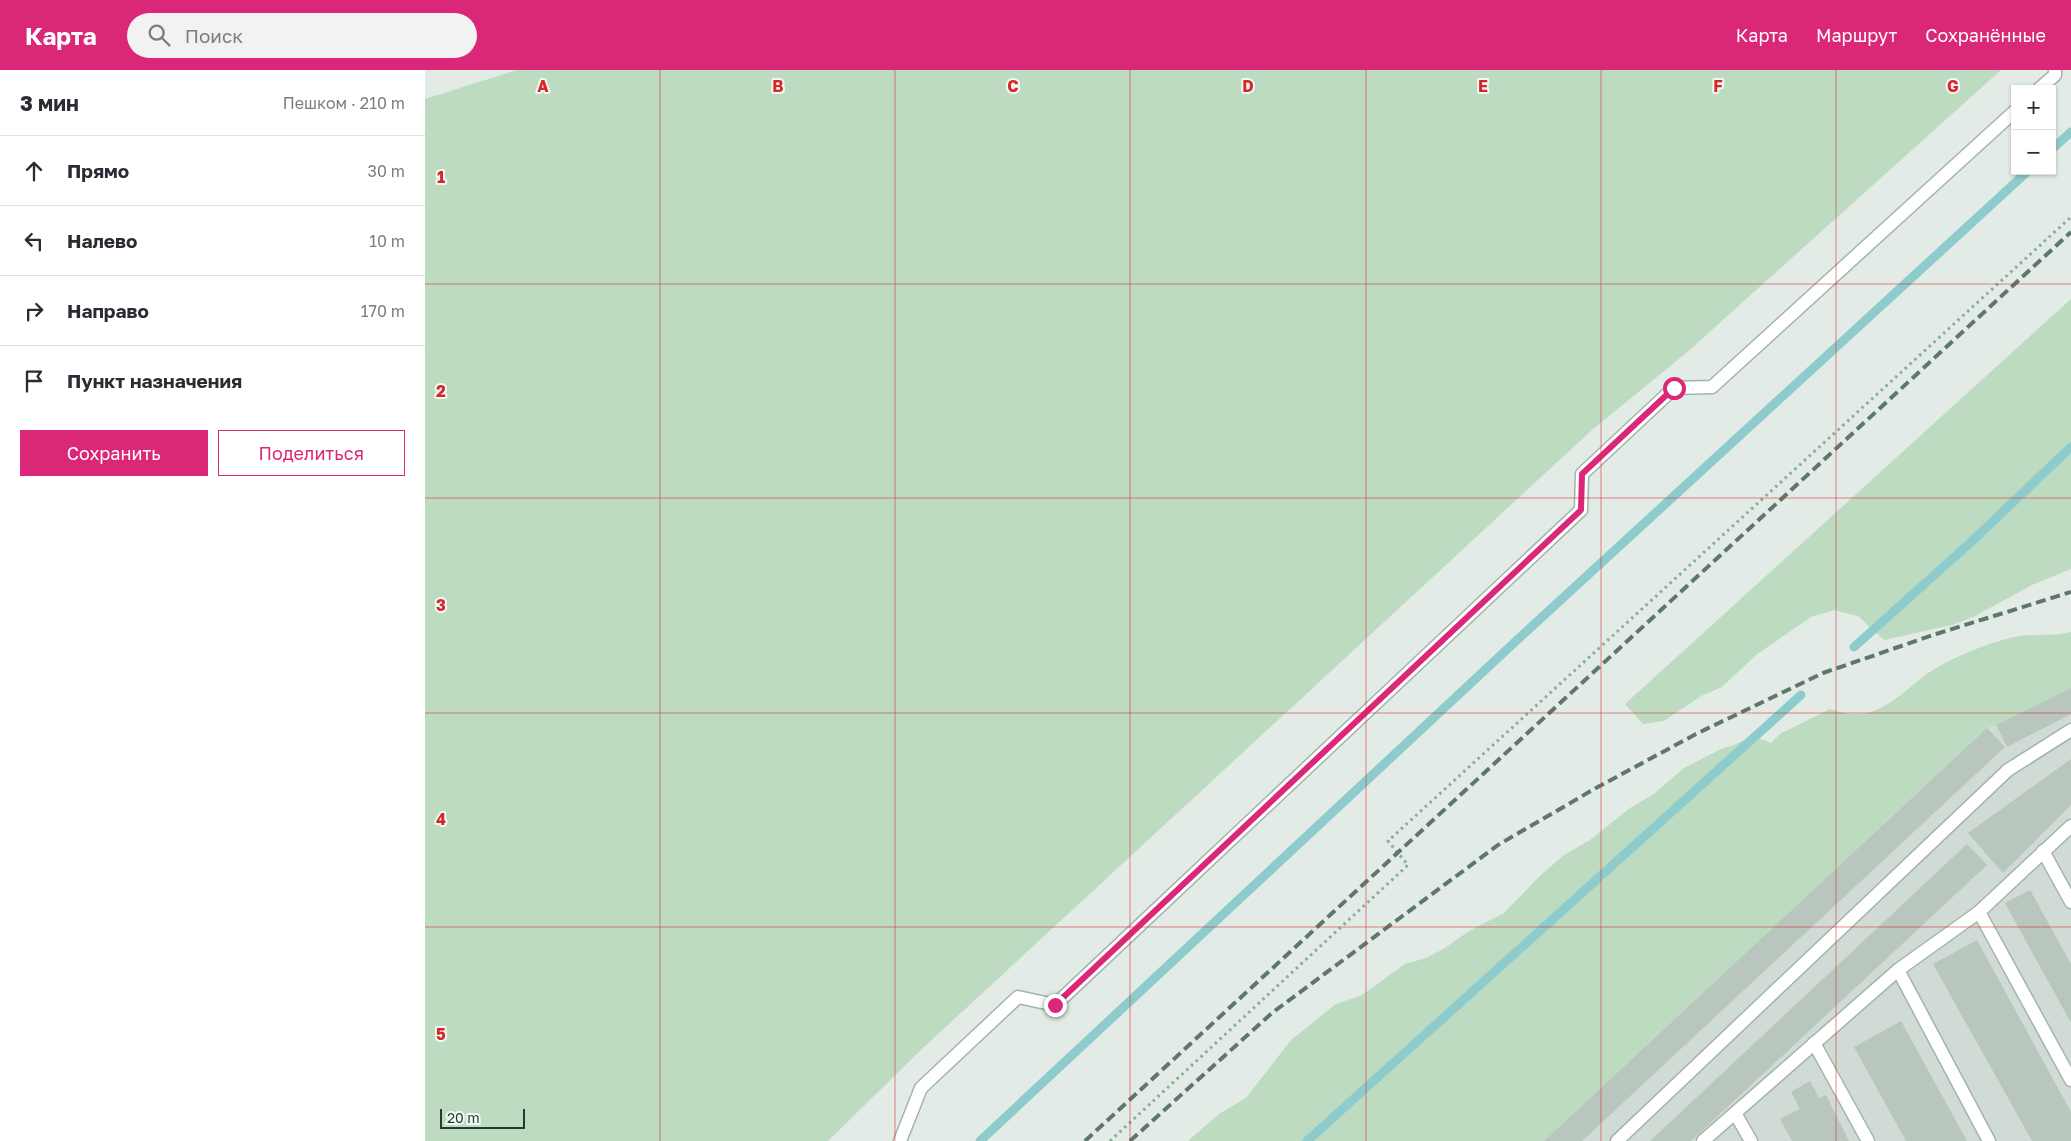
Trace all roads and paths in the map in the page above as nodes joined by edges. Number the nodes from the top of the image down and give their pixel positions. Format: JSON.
{"nodes":[{"id":1,"x":2055,"y":70,"type":"edge"},
{"id":2,"x":2044,"y":85,"type":"edge"},
{"id":3,"x":2011,"y":115,"type":"edge"},
{"id":4,"x":2071,"y":217,"type":"edge"},
{"id":5,"x":2071,"y":730,"type":"edge"},
{"id":6,"x":2071,"y":826,"type":"edge"},
{"id":7,"x":2043,"y":851,"type":"junction"},
{"id":8,"x":2071,"y":902,"type":"edge"},
{"id":9,"x":1979,"y":912,"type":"junction"},
{"id":10,"x":1898,"y":970,"type":"junction"},
{"id":11,"x":1813,"y":1043,"type":"junction"},
{"id":12,"x":2071,"y":1080,"type":"edge"},
{"id":13,"x":1735,"y":1113,"type":"junction"},
{"id":14,"x":900,"y":1141,"type":"edge"},
{"id":15,"x":1110,"y":1141,"type":"edge"},
{"id":16,"x":1617,"y":1141,"type":"edge"},
{"id":17,"x":1703,"y":1141,"type":"edge"},
{"id":18,"x":1751,"y":1141,"type":"edge"},
{"id":19,"x":1868,"y":1141,"type":"edge"},
{"id":20,"x":1989,"y":1141,"type":"edge"}],
"edges":[{"from":1,"to":2,"type":"lane"},
{"from":3,"to":14,"type":"lane"},
{"from":4,"to":15,"type":"path"},
{"from":5,"to":16,"type":"lane"},
{"from":6,"to":7,"type":"lane"},
{"from":7,"to":8,"type":"lane"},
{"from":7,"to":9,"type":"lane"},
{"from":9,"to":10,"type":"lane"},
{"from":9,"to":12,"type":"lane"},
{"from":10,"to":11,"type":"lane"},
{"from":10,"to":20,"type":"lane"},
{"from":11,"to":13,"type":"lane"},
{"from":11,"to":19,"type":"lane"},
{"from":13,"to":17,"type":"lane"},
{"from":13,"to":18,"type":"lane"}]}
